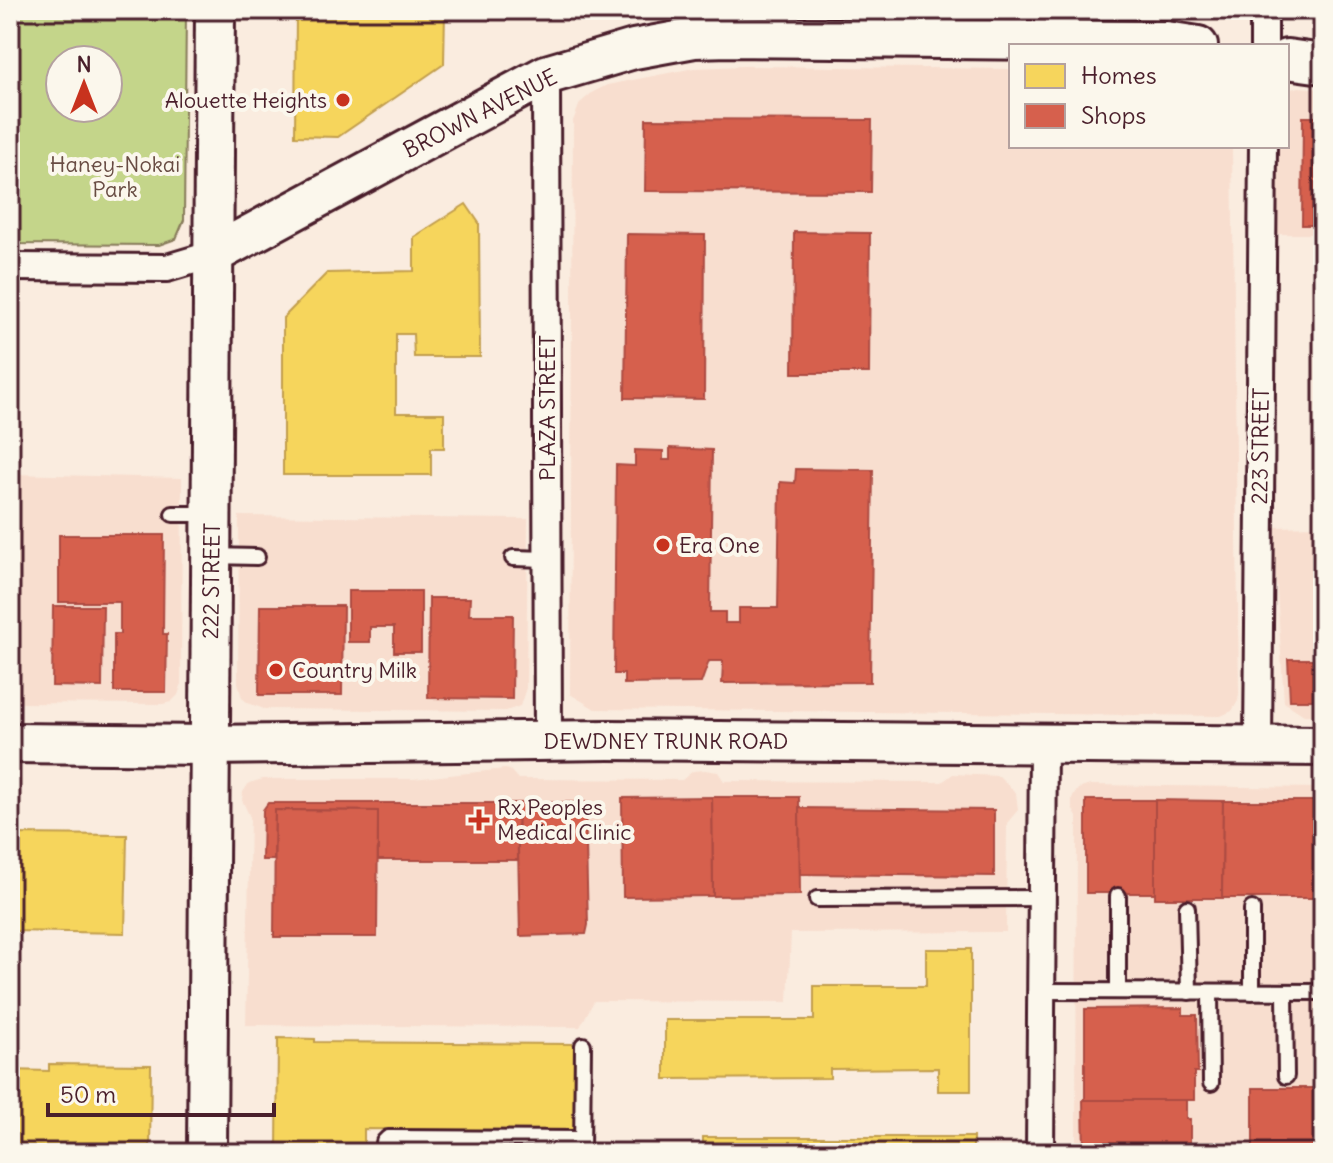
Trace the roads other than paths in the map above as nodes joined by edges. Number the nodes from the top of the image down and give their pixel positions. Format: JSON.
{"nodes":[{"id":1,"x":215,"y":10,"type":"edge"},
{"id":2,"x":1264,"y":10,"type":"edge"},
{"id":3,"x":1185,"y":44,"type":"edge"},
{"id":4,"x":1264,"y":44,"type":"edge"},
{"id":5,"x":1289,"y":59,"type":"edge"},
{"id":6,"x":1323,"y":64,"type":"edge"},
{"id":7,"x":546,"y":75,"type":"junction"},
{"id":8,"x":1263,"y":148,"type":"edge"},
{"id":9,"x":214,"y":254,"type":"junction"},
{"id":10,"x":10,"y":267,"type":"edge"},
{"id":11,"x":173,"y":514,"type":"dead end"},
{"id":12,"x":211,"y":515,"type":"junction"},
{"id":13,"x":211,"y":556,"type":"junction"},
{"id":14,"x":257,"y":557,"type":"dead end"},
{"id":15,"x":513,"y":558,"type":"dead end"},
{"id":16,"x":548,"y":559,"type":"junction"},
{"id":17,"x":548,"y":741,"type":"junction"},
{"id":18,"x":10,"y":743,"type":"edge"},
{"id":19,"x":1043,"y":743,"type":"junction"},
{"id":20,"x":209,"y":745,"type":"junction"},
{"id":21,"x":1258,"y":745,"type":"junction"},
{"id":22,"x":1323,"y":746,"type":"edge"},
{"id":23,"x":1118,"y":896,"type":"dead end"},
{"id":24,"x":1042,"y":898,"type":"junction"},
{"id":25,"x":817,"y":899,"type":"dead end"},
{"id":26,"x":1187,"y":908,"type":"dead end"},
{"id":27,"x":1252,"y":909,"type":"dead end"},
{"id":28,"x":1041,"y":991,"type":"junction"},
{"id":29,"x":1118,"y":991,"type":"junction"},
{"id":30,"x":1189,"y":992,"type":"junction"},
{"id":31,"x":1210,"y":992,"type":"junction"},
{"id":32,"x":1252,"y":992,"type":"junction"},
{"id":33,"x":1285,"y":992,"type":"junction"},
{"id":34,"x":1323,"y":992,"type":"edge"},
{"id":35,"x":583,"y":1045,"type":"dead end"},
{"id":36,"x":1286,"y":1076,"type":"dead end"},
{"id":37,"x":1211,"y":1083,"type":"dead end"},
{"id":38,"x":486,"y":1146,"type":"edge"},
{"id":39,"x":582,"y":1146,"type":"edge"},
{"id":40,"x":207,"y":1153,"type":"edge"},
{"id":41,"x":384,"y":1153,"type":"edge"},
{"id":42,"x":1040,"y":1153,"type":"edge"}],
"edges":[{"from":1,"to":9,"type":"main road","name":"222 STREET"},
{"from":2,"to":4,"type":"street"},
{"from":3,"to":7,"type":"main road","name":"BROWN AVENUE"},
{"from":5,"to":6,"type":"main road"},
{"from":7,"to":9,"type":"main road","name":"BROWN AVENUE"},
{"from":7,"to":16,"type":"street","name":"PLAZA STREET"},
{"from":8,"to":21,"type":"street","name":"223 STREET"},
{"from":9,"to":10,"type":"street"},
{"from":9,"to":12,"type":"main road","name":"222 STREET"},
{"from":11,"to":12,"type":"lane"},
{"from":12,"to":13,"type":"main road","name":"222 STREET"},
{"from":13,"to":14,"type":"lane"},
{"from":13,"to":20,"type":"main road","name":"222 STREET"},
{"from":15,"to":16,"type":"lane"},
{"from":16,"to":17,"type":"street","name":"PLAZA STREET"},
{"from":17,"to":19,"type":"main road","name":"DEWDNEY TRUNK ROAD"},
{"from":17,"to":20,"type":"main road","name":"DEWDNEY TRUNK ROAD"},
{"from":18,"to":20,"type":"main road","name":"DEWDNEY TRUNK ROAD"},
{"from":19,"to":21,"type":"main road","name":"DEWDNEY TRUNK ROAD"},
{"from":19,"to":24,"type":"street"},
{"from":20,"to":40,"type":"main road","name":"222 STREET"},
{"from":21,"to":22,"type":"main road","name":"DEWDNEY TRUNK ROAD"},
{"from":23,"to":29,"type":"lane"},
{"from":24,"to":25,"type":"lane"},
{"from":24,"to":28,"type":"street"},
{"from":26,"to":30,"type":"lane"},
{"from":27,"to":32,"type":"lane"},
{"from":28,"to":29,"type":"lane"},
{"from":28,"to":42,"type":"street"},
{"from":29,"to":30,"type":"lane"},
{"from":30,"to":31,"type":"lane"},
{"from":31,"to":32,"type":"lane"},
{"from":31,"to":37,"type":"lane"},
{"from":32,"to":33,"type":"lane"},
{"from":33,"to":34,"type":"lane"},
{"from":33,"to":36,"type":"lane"},
{"from":35,"to":39,"type":"lane"},
{"from":38,"to":39,"type":"lane"},
{"from":38,"to":41,"type":"lane"}]}
